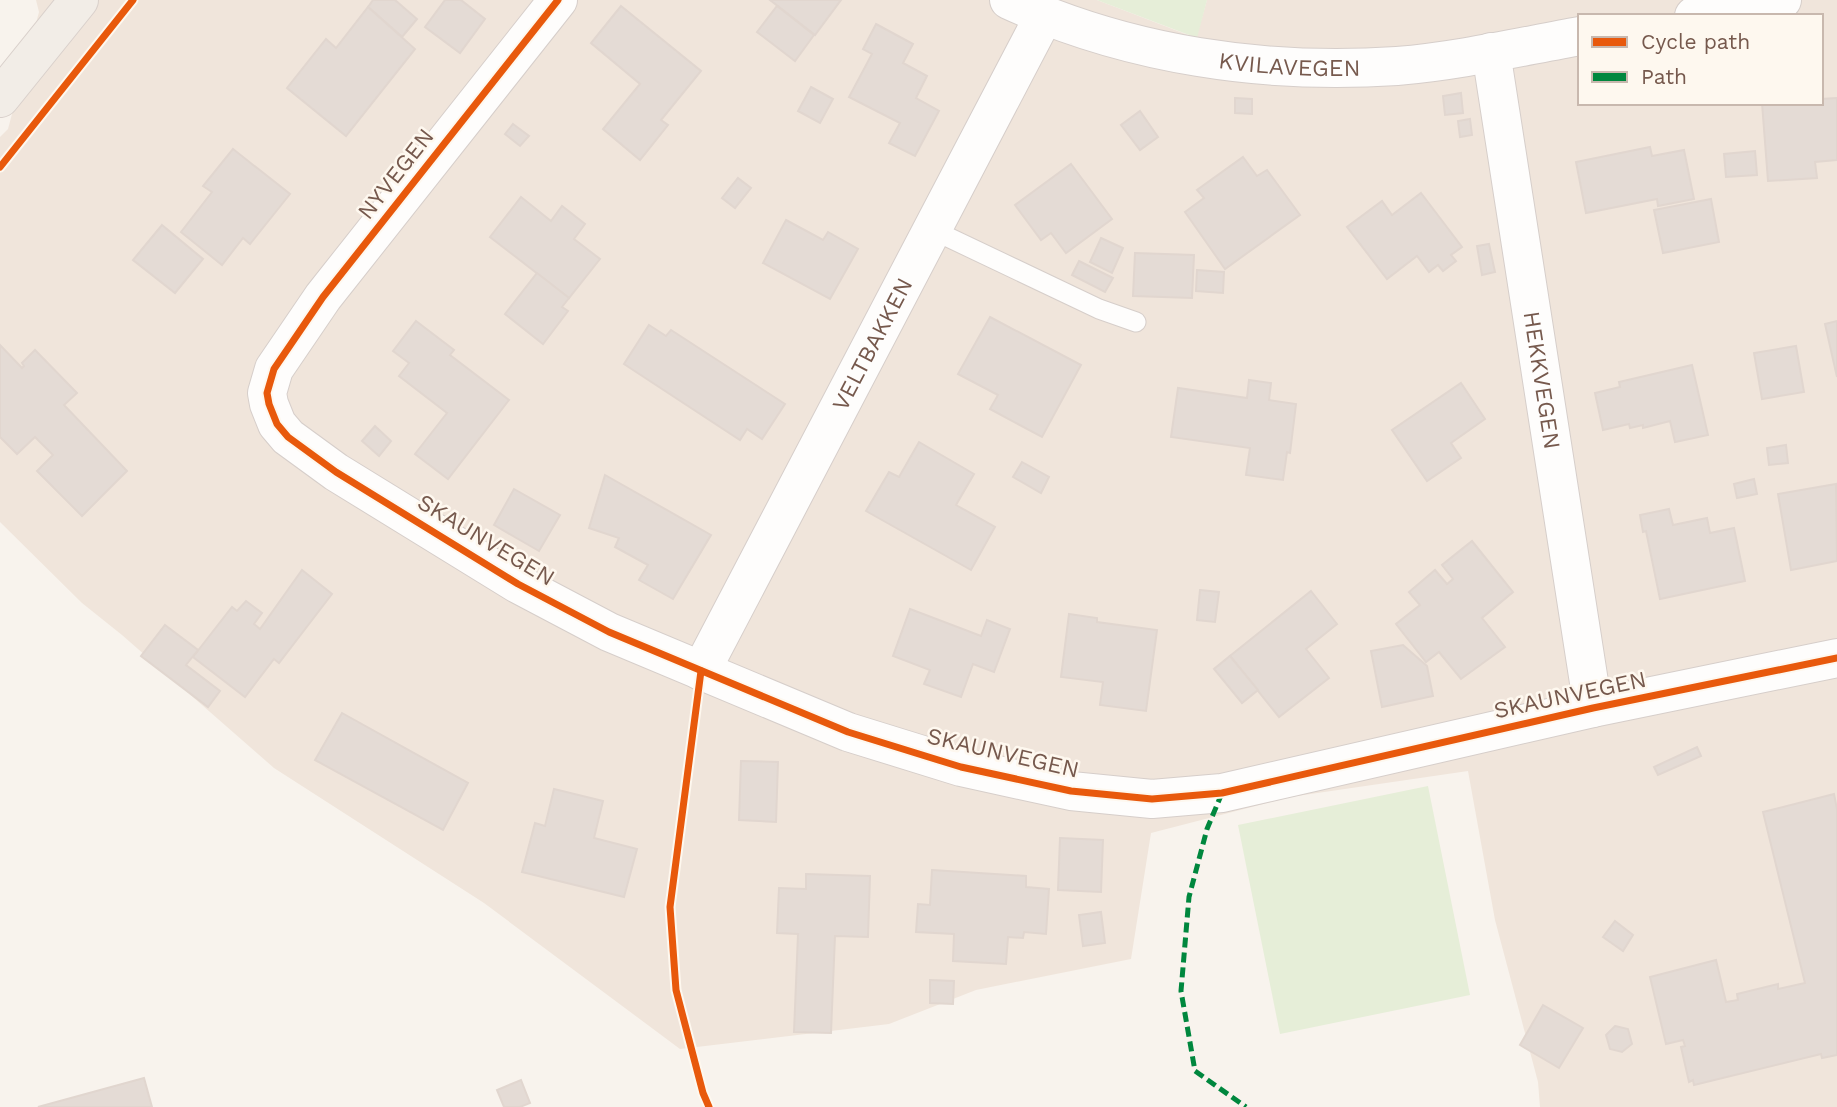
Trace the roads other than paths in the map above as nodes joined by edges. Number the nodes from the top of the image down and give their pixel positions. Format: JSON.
{"nodes":[{"id":1,"x":79,"y":0,"type":"edge"},
{"id":2,"x":558,"y":0,"type":"edge"},
{"id":3,"x":1009,"y":0,"type":"edge"},
{"id":4,"x":1782,"y":0,"type":"edge"},
{"id":5,"x":1705,"y":14,"type":"edge"},
{"id":6,"x":1044,"y":16,"type":"junction"},
{"id":7,"x":1578,"y":36,"type":"edge"},
{"id":8,"x":1491,"y":52,"type":"junction"},
{"id":9,"x":0,"y":98,"type":"edge"},
{"id":10,"x":933,"y":230,"type":"junction"},
{"id":11,"x":1136,"y":322,"type":"dead end"},
{"id":12,"x":270,"y":378,"type":"joint"},
{"id":13,"x":1837,"y":658,"type":"edge"},
{"id":14,"x":701,"y":671,"type":"junction"},
{"id":15,"x":1593,"y":708,"type":"junction"}],
"edges":[{"from":1,"to":9,"type":"main road"},
{"from":2,"to":12,"type":"street","name":"NYVEGEN"},
{"from":3,"to":6,"type":"street","name":"KVILAVEGEN"},
{"from":4,"to":5,"type":"street"},
{"from":6,"to":8,"type":"street","name":"KVILAVEGEN"},
{"from":6,"to":10,"type":"street","name":"VELTBAKKEN"},
{"from":7,"to":8,"type":"street","name":"KVILAVEGEN"},
{"from":8,"to":15,"type":"street","name":"HEKKVEGEN"},
{"from":10,"to":11,"type":"lane"},
{"from":10,"to":14,"type":"street","name":"VELTBAKKEN"},
{"from":12,"to":14,"type":"street","name":"SKAUNVEGEN"},
{"from":13,"to":15,"type":"street","name":"SKAUNVEGEN"},
{"from":14,"to":15,"type":"street","name":"SKAUNVEGEN"}]}
